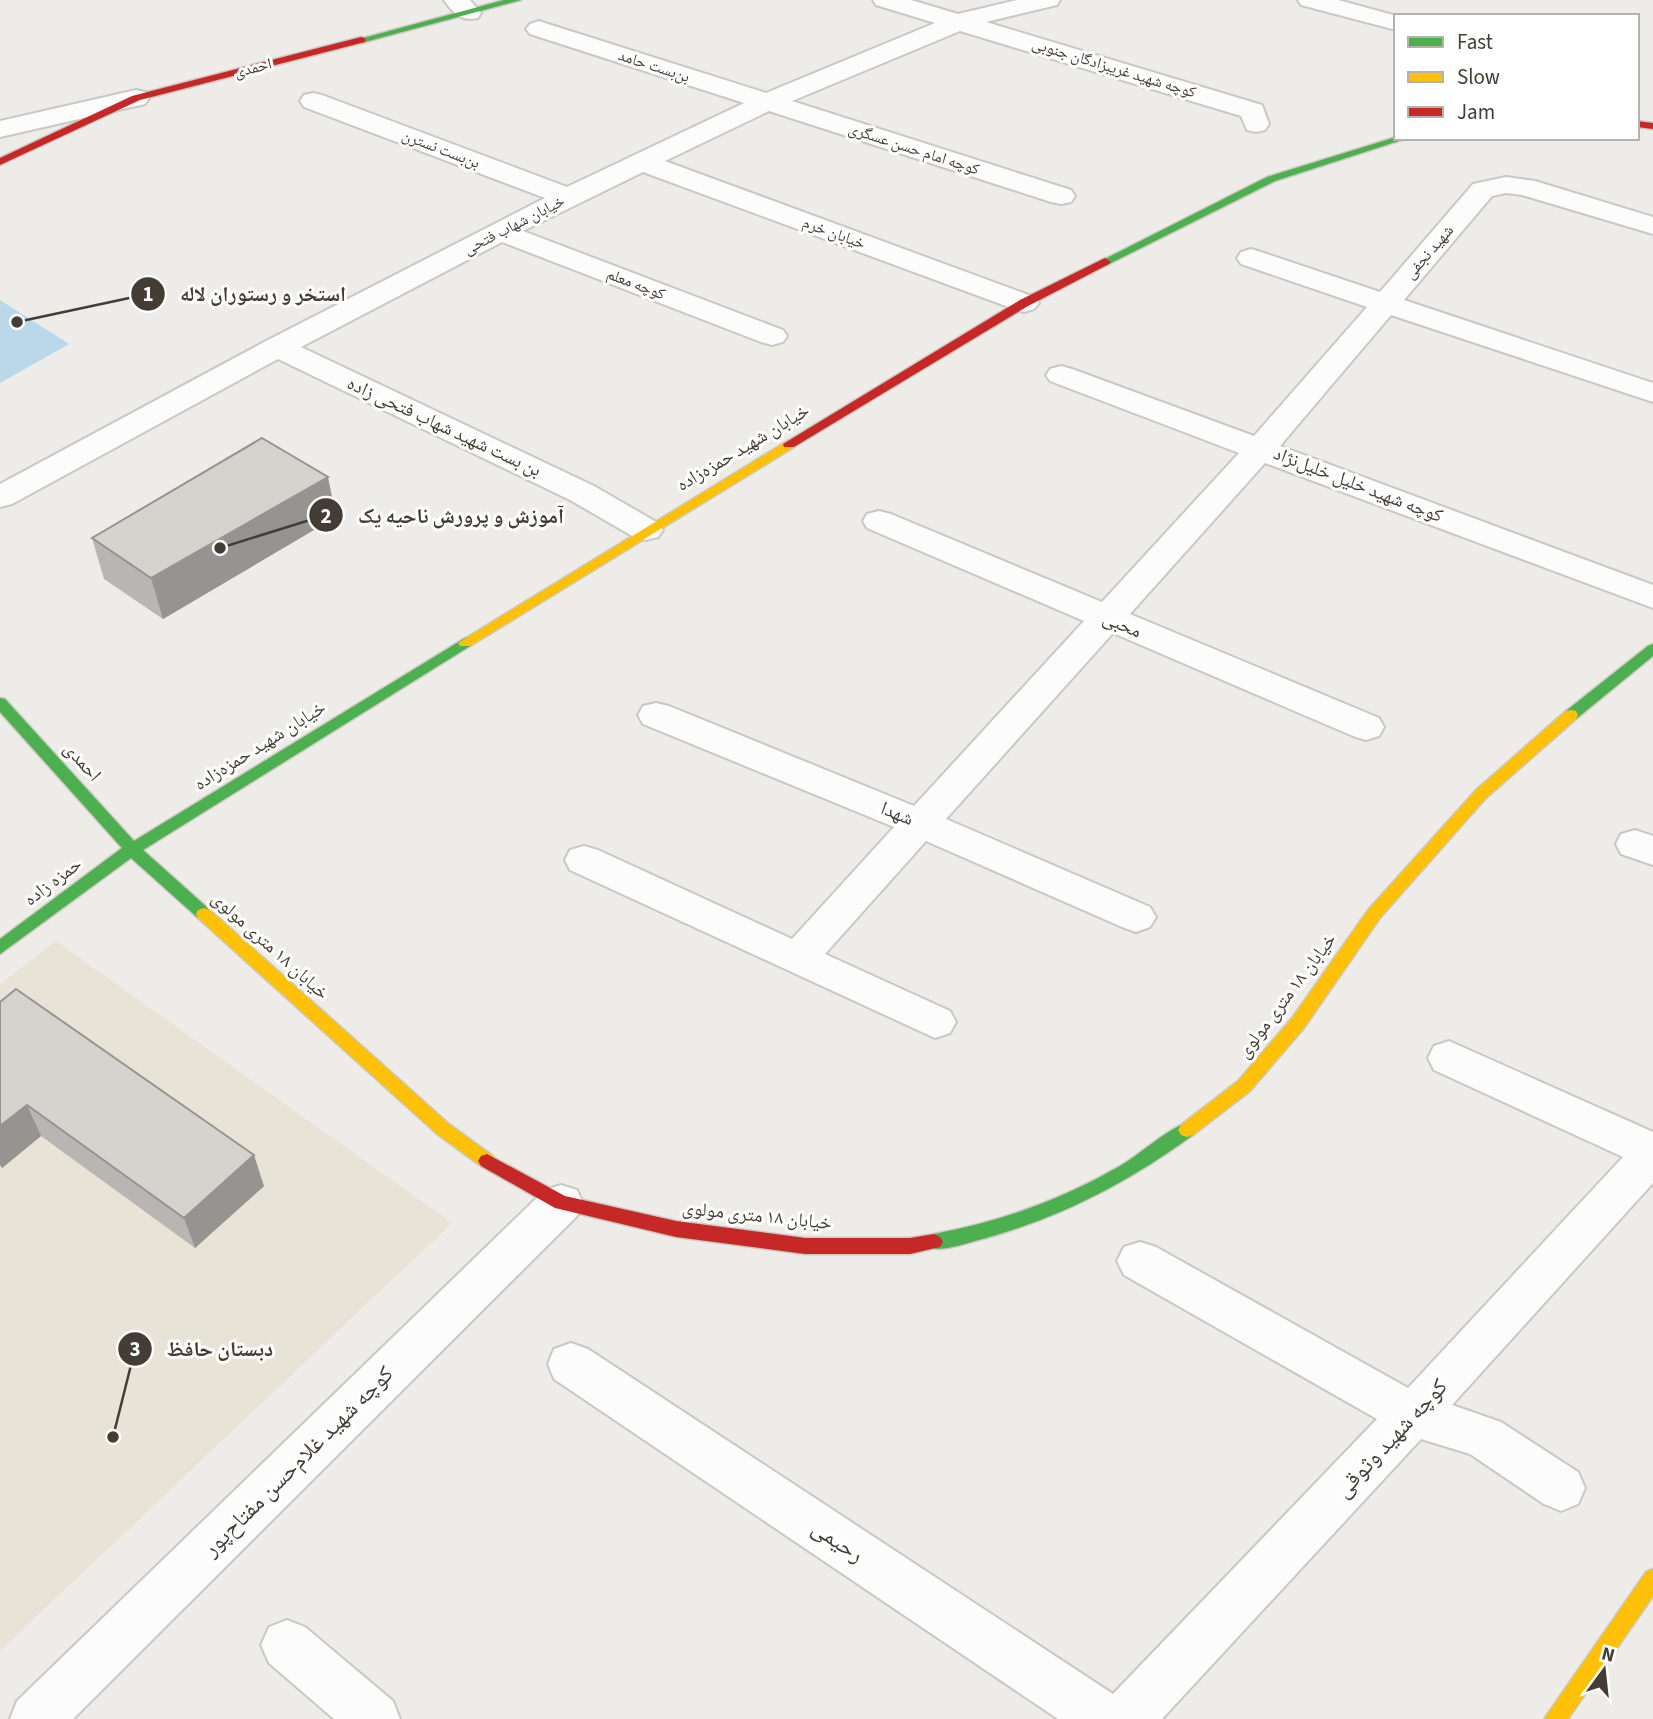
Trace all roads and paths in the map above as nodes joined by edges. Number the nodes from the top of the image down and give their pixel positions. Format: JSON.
{"nodes":[{"id":1,"x":516,"y":0,"type":"edge"},
{"id":2,"x":885,"y":0,"type":"edge"},
{"id":3,"x":1048,"y":0,"type":"edge"},
{"id":4,"x":1310,"y":0,"type":"edge"},
{"id":5,"x":463,"y":6,"type":"edge"},
{"id":6,"x":961,"y":21,"type":"junction"},
{"id":7,"x":1394,"y":22,"type":"edge"},
{"id":8,"x":539,"y":29,"type":"dead end"},
{"id":9,"x":136,"y":98,"type":"junction"},
{"id":10,"x":313,"y":101,"type":"dead end"},
{"id":11,"x":768,"y":102,"type":"junction"},
{"id":12,"x":1255,"y":124,"type":"dead end"},
{"id":13,"x":0,"y":129,"type":"edge"},
{"id":14,"x":1397,"y":140,"type":"edge"},
{"id":15,"x":0,"y":162,"type":"edge"},
{"id":16,"x":645,"y":163,"type":"junction"},
{"id":17,"x":1060,"y":196,"type":"dead end"},
{"id":18,"x":568,"y":197,"type":"junction"},
{"id":19,"x":1653,"y":226,"type":"edge"},
{"id":20,"x":500,"y":232,"type":"junction"},
{"id":21,"x":1251,"y":258,"type":"dead end"},
{"id":22,"x":1024,"y":303,"type":"junction"},
{"id":23,"x":1385,"y":303,"type":"junction"},
{"id":24,"x":772,"y":336,"type":"dead end"},
{"id":25,"x":277,"y":347,"type":"junction"},
{"id":26,"x":1061,"y":375,"type":"dead end"},
{"id":27,"x":1653,"y":393,"type":"edge"},
{"id":28,"x":1261,"y":448,"type":"junction"},
{"id":29,"x":0,"y":497,"type":"edge"},
{"id":30,"x":879,"y":521,"type":"dead end"},
{"id":31,"x":646,"y":530,"type":"junction"},
{"id":32,"x":1653,"y":597,"type":"edge"},
{"id":33,"x":1106,"y":619,"type":"junction"},
{"id":34,"x":1653,"y":649,"type":"edge"},
{"id":35,"x":0,"y":703,"type":"edge"},
{"id":36,"x":656,"y":715,"type":"dead end"},
{"id":37,"x":1366,"y":727,"type":"dead end"},
{"id":38,"x":920,"y":824,"type":"junction"},
{"id":39,"x":132,"y":849,"type":"junction"},
{"id":40,"x":584,"y":860,"type":"dead end"},
{"id":41,"x":1136,"y":917,"type":"dead end"},
{"id":42,"x":0,"y":948,"type":"edge"},
{"id":43,"x":797,"y":959,"type":"junction"},
{"id":44,"x":934,"y":1022,"type":"dead end"},
{"id":45,"x":1449,"y":1058,"type":"dead end"},
{"id":46,"x":1653,"y":1152,"type":"edge"},
{"id":47,"x":561,"y":1203,"type":"junction"},
{"id":48,"x":1140,"y":1261,"type":"dead end"},
{"id":49,"x":571,"y":1364,"type":"dead end"},
{"id":50,"x":1413,"y":1415,"type":"junction"},
{"id":51,"x":1561,"y":1488,"type":"dead end"},
{"id":52,"x":1653,"y":1579,"type":"edge"},
{"id":53,"x":287,"y":1645,"type":"dead end"},
{"id":54,"x":1127,"y":1717,"type":"edge"},
{"id":55,"x":36,"y":1719,"type":"edge"},
{"id":56,"x":374,"y":1719,"type":"edge"},
{"id":57,"x":1555,"y":1719,"type":"edge"}],
"edges":[{"from":1,"to":5,"type":"street","name":"احمدی"},
{"from":2,"to":6,"type":"street"},
{"from":3,"to":6,"type":"street","name":"خیابان شهاب فتحی"},
{"from":4,"to":7,"type":"street"},
{"from":5,"to":9,"type":"street","name":"احمدی"},
{"from":6,"to":11,"type":"street","name":"خیابان شهاب فتحی"},
{"from":6,"to":12,"type":"street","name":"کوچه شهید غریبزادگان جنوبی"},
{"from":8,"to":11,"type":"street","name":"بن‌بست حامد"},
{"from":9,"to":13,"type":"street"},
{"from":9,"to":15,"type":"street","name":"احمدی"},
{"from":10,"to":18,"type":"street","name":"بن‌بست نسترن"},
{"from":11,"to":16,"type":"street","name":"خیابان شهاب فتحی"},
{"from":11,"to":17,"type":"street","name":"کوچه امام حسن عسگری"},
{"from":14,"to":22,"type":"street","name":"خیابان شهید حمزه‌زاده"},
{"from":16,"to":18,"type":"street","name":"خیابان شهاب فتحی"},
{"from":16,"to":22,"type":"street","name":"خیابان خرم"},
{"from":18,"to":20,"type":"street","name":"خیابان شهاب فتحی"},
{"from":19,"to":23,"type":"street","name":"شهید نجفی"},
{"from":20,"to":24,"type":"street","name":"کوچه معلم"},
{"from":20,"to":25,"type":"street","name":"خیابان شهاب فتحی"},
{"from":21,"to":23,"type":"street"},
{"from":22,"to":31,"type":"street","name":"خیابان شهید حمزه‌زاده"},
{"from":23,"to":27,"type":"street"},
{"from":23,"to":28,"type":"street","name":"شهید نجفی"},
{"from":25,"to":29,"type":"street","name":"خیابان شهاب فتحی"},
{"from":25,"to":31,"type":"street","name":"بن بست شهید شهاب فتحی زاده"},
{"from":26,"to":28,"type":"street","name":"کوچه شهید خلیل خلیل‌نژاد"},
{"from":28,"to":32,"type":"street","name":"کوچه شهید خلیل خلیل‌نژاد"},
{"from":28,"to":33,"type":"street","name":"شهید نجفی"},
{"from":30,"to":33,"type":"street","name":"محبی"},
{"from":31,"to":39,"type":"street","name":"خیابان شهید حمزه‌زاده"},
{"from":33,"to":37,"type":"street","name":"محبی"},
{"from":33,"to":38,"type":"street","name":"شهید نجفی"},
{"from":34,"to":47,"type":"street","name":"خیابان ۱۸ متری مولوی"},
{"from":35,"to":39,"type":"street","name":"احمدی"},
{"from":36,"to":38,"type":"street","name":"شهدا"},
{"from":38,"to":41,"type":"street","name":"شهدا"},
{"from":38,"to":43,"type":"street","name":"شهید نجفی"},
{"from":39,"to":42,"type":"street","name":"حمزه زاده"},
{"from":39,"to":47,"type":"street","name":"خیابان ۱۸ متری مولوی"},
{"from":40,"to":43,"type":"street"},
{"from":43,"to":44,"type":"street"},
{"from":45,"to":46,"type":"street"},
{"from":46,"to":50,"type":"street","name":"کوچه شهید وثوقی"},
{"from":47,"to":55,"type":"street","name":"کوچه شهید غلام‌حسن مفتاح‌پور"},
{"from":48,"to":50,"type":"street"},
{"from":49,"to":54,"type":"street","name":"رحیمی"},
{"from":50,"to":51,"type":"street"},
{"from":50,"to":54,"type":"street","name":"کوچه شهید وثوقی"},
{"from":52,"to":57,"type":"street"},
{"from":53,"to":56,"type":"street"}]}
